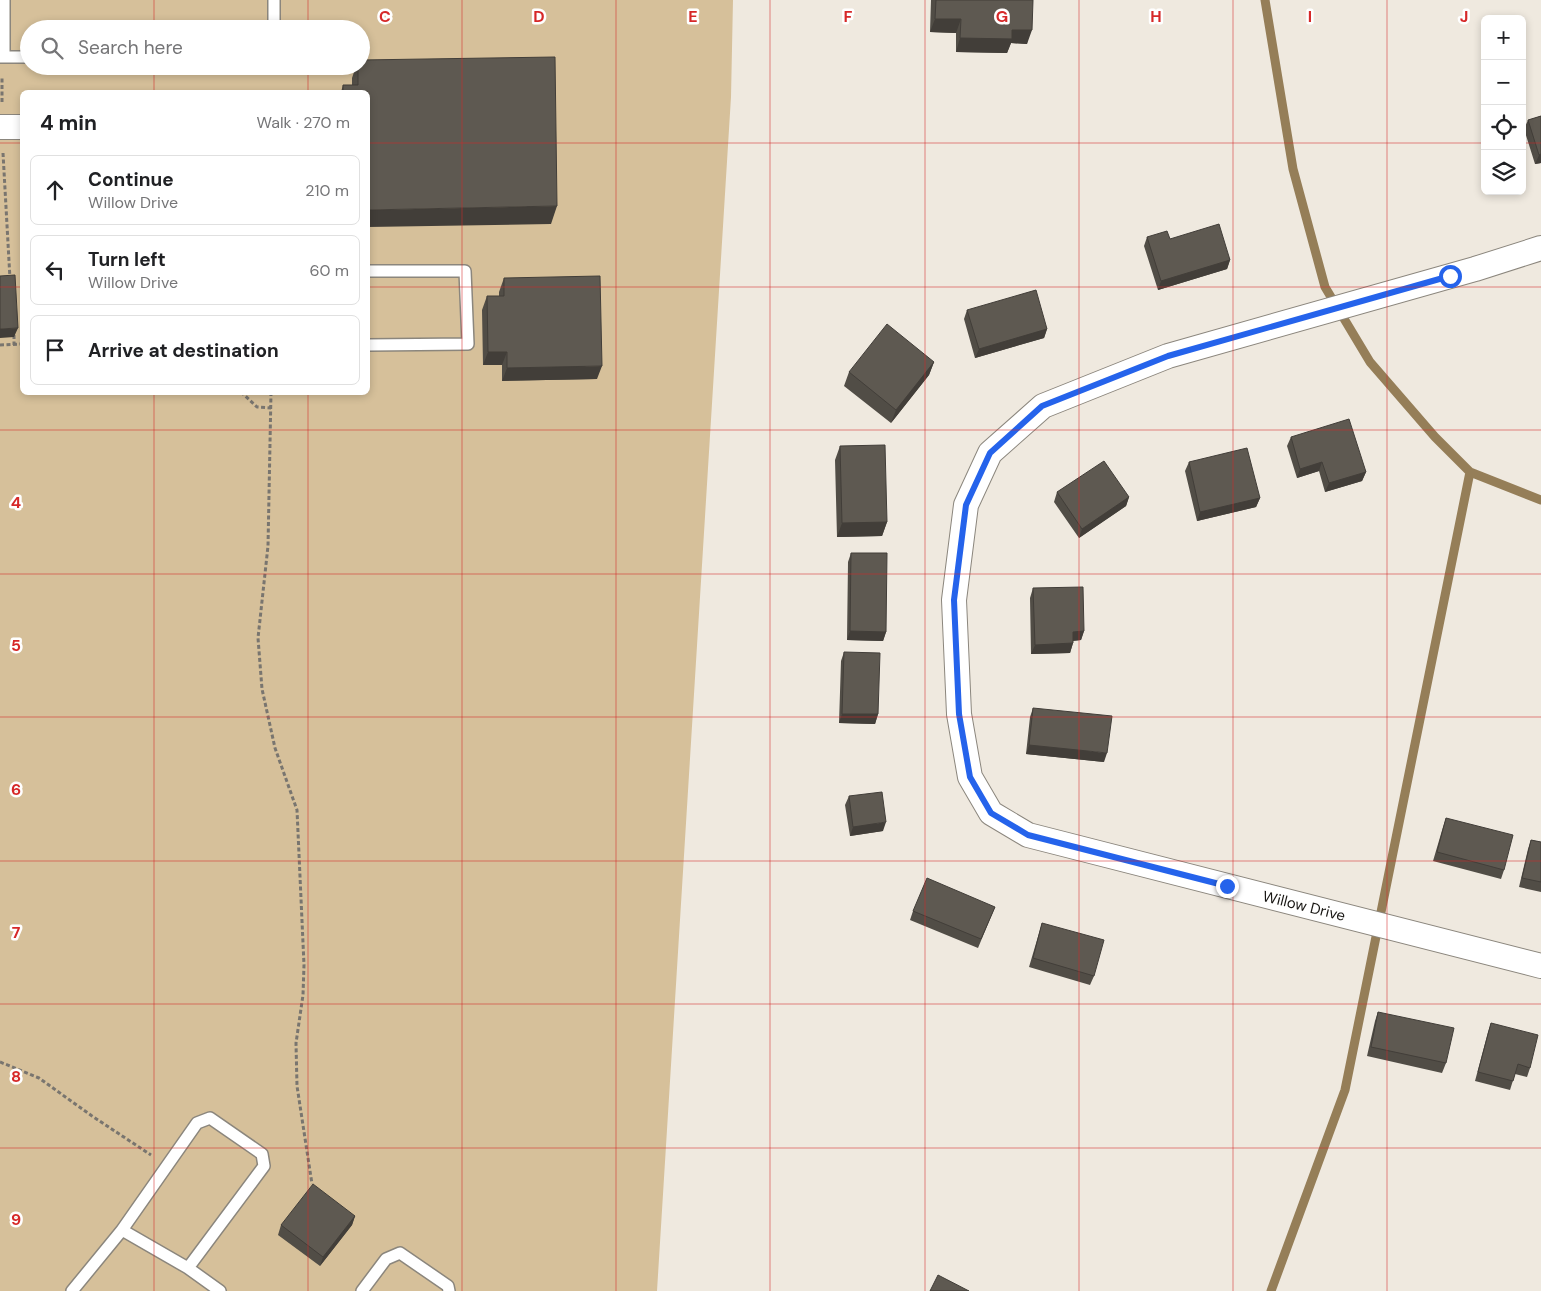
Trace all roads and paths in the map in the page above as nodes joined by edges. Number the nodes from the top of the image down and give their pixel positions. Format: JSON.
{"nodes":[{"id":1,"x":4,"y":0,"type":"edge"},
{"id":2,"x":274,"y":0,"type":"edge"},
{"id":3,"x":274,"y":20,"type":"edge"},
{"id":4,"x":2,"y":57,"type":"edge"},
{"id":5,"x":20,"y":57,"type":"edge"},
{"id":6,"x":8,"y":127,"type":"edge"},
{"id":7,"x":1541,"y":248,"type":"edge"},
{"id":8,"x":370,"y":271,"type":"edge"},
{"id":9,"x":11,"y":285,"type":"edge"},
{"id":10,"x":14,"y":335,"type":"edge"},
{"id":11,"x":14,"y":344,"type":"junction"},
{"id":12,"x":20,"y":344,"type":"edge"},
{"id":13,"x":0,"y":345,"type":"edge"},
{"id":14,"x":370,"y":345,"type":"edge"},
{"id":15,"x":244,"y":395,"type":"edge"},
{"id":16,"x":270,"y":395,"type":"edge"},
{"id":17,"x":271,"y":408,"type":"junction"},
{"id":18,"x":1541,"y":966,"type":"edge"},
{"id":19,"x":0,"y":1062,"type":"edge"},
{"id":20,"x":168,"y":1166,"type":"junction"},
{"id":21,"x":312,"y":1184,"type":"edge"},
{"id":22,"x":122,"y":1230,"type":"junction"},
{"id":23,"x":188,"y":1268,"type":"junction"},
{"id":24,"x":72,"y":1291,"type":"edge"},
{"id":25,"x":220,"y":1291,"type":"edge"},
{"id":26,"x":362,"y":1291,"type":"edge"},
{"id":27,"x":449,"y":1291,"type":"edge"}],
"edges":[{"from":1,"to":4,"type":"lane"},
{"from":2,"to":3,"type":"lane"},
{"from":4,"to":5,"type":"lane"},
{"from":4,"to":6,"type":"path"},
{"from":6,"to":9,"type":"path"},
{"from":7,"to":18,"type":"street","name":"Willow Drive"},
{"from":8,"to":14,"type":"lane"},
{"from":10,"to":11,"type":"path"},
{"from":11,"to":12,"type":"path"},
{"from":11,"to":13,"type":"path"},
{"from":15,"to":17,"type":"path"},
{"from":16,"to":17,"type":"path"},
{"from":17,"to":21,"type":"path"},
{"from":19,"to":20,"type":"path"},
{"from":20,"to":22,"type":"lane"},
{"from":20,"to":23,"type":"lane"},
{"from":22,"to":23,"type":"lane"},
{"from":22,"to":24,"type":"lane"},
{"from":23,"to":25,"type":"lane"},
{"from":26,"to":27,"type":"lane"}]}
